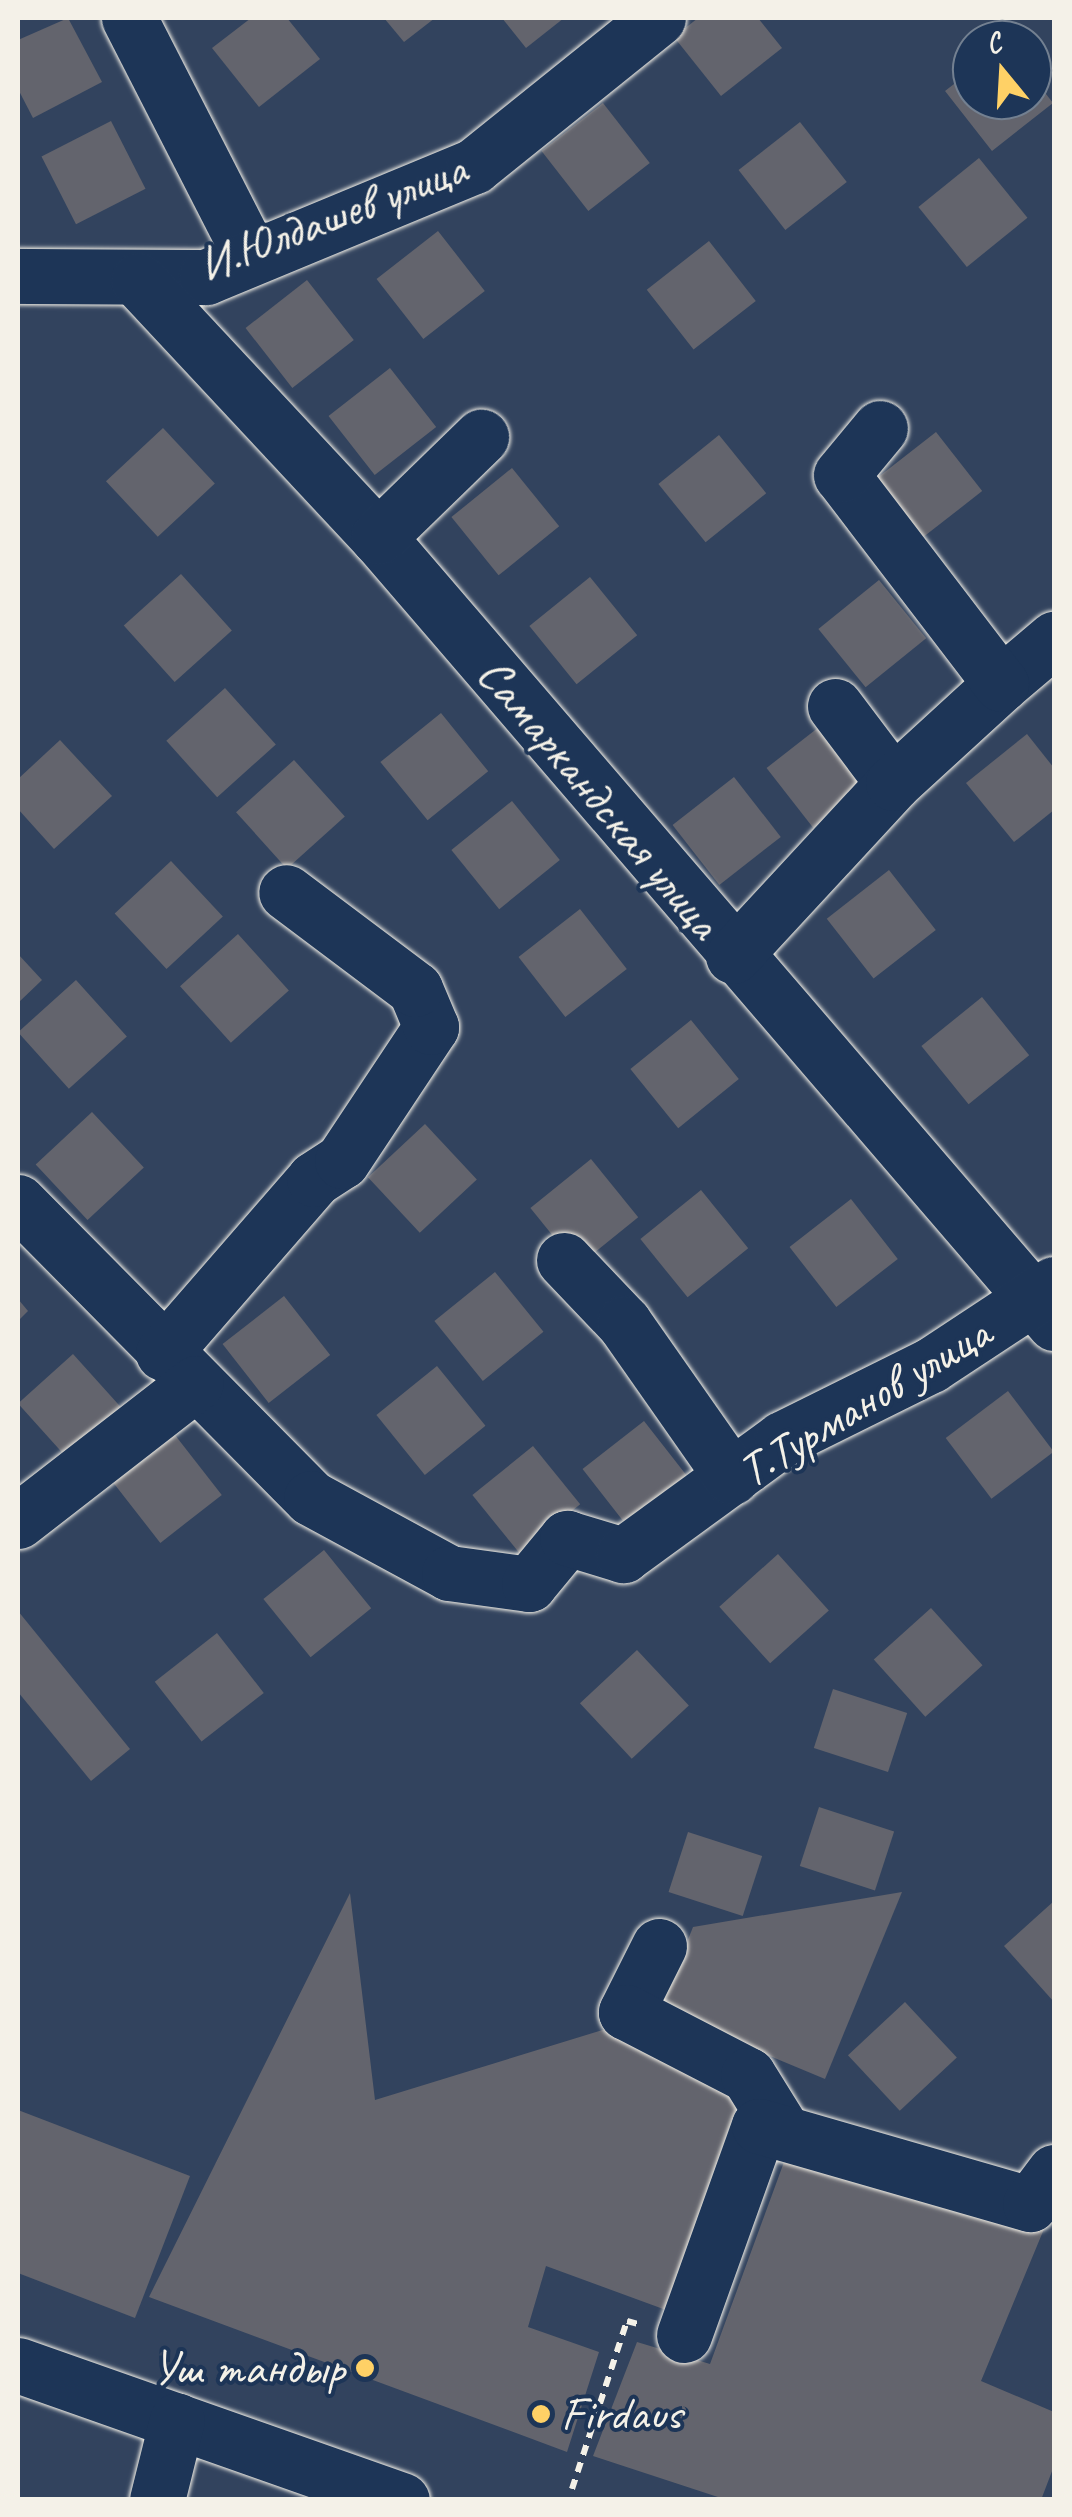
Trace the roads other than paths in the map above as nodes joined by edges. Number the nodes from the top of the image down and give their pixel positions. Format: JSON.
{"nodes":[{"id":1,"x":129,"y":18,"type":"edge"},
{"id":2,"x":658,"y":18,"type":"edge"},
{"id":3,"x":252,"y":256,"type":"junction"},
{"id":4,"x":18,"y":276,"type":"edge"},
{"id":5,"x":138,"y":280,"type":"junction"},
{"id":6,"x":880,"y":428,"type":"dead end"},
{"id":7,"x":481,"y":437,"type":"dead end"},
{"id":8,"x":378,"y":537,"type":"junction"},
{"id":9,"x":1054,"y":638,"type":"edge"},
{"id":10,"x":1000,"y":684,"type":"junction"},
{"id":11,"x":834,"y":706,"type":"dead end"},
{"id":12,"x":893,"y":783,"type":"junction"},
{"id":13,"x":286,"y":892,"type":"dead end"},
{"id":14,"x":733,"y":956,"type":"junction"},
{"id":15,"x":18,"y":1202,"type":"edge"},
{"id":16,"x":564,"y":1260,"type":"dead end"},
{"id":17,"x":1048,"y":1302,"type":"edge"},
{"id":18,"x":179,"y":1368,"type":"junction"},
{"id":19,"x":732,"y":1478,"type":"junction"},
{"id":20,"x":18,"y":1521,"type":"edge"},
{"id":21,"x":659,"y":1946,"type":"dead end"},
{"id":22,"x":784,"y":2133,"type":"junction"},
{"id":23,"x":1054,"y":2172,"type":"edge"},
{"id":24,"x":684,"y":2335,"type":"road end"},
{"id":25,"x":18,"y":2365,"type":"edge"},
{"id":26,"x":177,"y":2420,"type":"junction"},
{"id":27,"x":157,"y":2500,"type":"edge"},
{"id":28,"x":402,"y":2500,"type":"edge"}],
"edges":[{"from":1,"to":3,"type":"street"},
{"from":2,"to":3,"type":"street","name":"И.Юлдашев улица"},
{"from":3,"to":5,"type":"street","name":"И.Юлдашев улица"},
{"from":4,"to":5,"type":"street","name":"И.Юлдашев улица"},
{"from":5,"to":8,"type":"street","name":"Самаркандская улица"},
{"from":6,"to":10,"type":"street"},
{"from":7,"to":8,"type":"street"},
{"from":8,"to":14,"type":"street","name":"Самаркандская улица"},
{"from":9,"to":10,"type":"street"},
{"from":10,"to":12,"type":"street"},
{"from":11,"to":12,"type":"street"},
{"from":12,"to":14,"type":"street"},
{"from":13,"to":18,"type":"street"},
{"from":14,"to":17,"type":"street","name":"Самаркандская улица"},
{"from":15,"to":18,"type":"street"},
{"from":16,"to":19,"type":"street"},
{"from":17,"to":19,"type":"street","name":"Т.Турманов улица"},
{"from":18,"to":19,"type":"street","name":"Т.Турманов улица"},
{"from":18,"to":20,"type":"street"},
{"from":21,"to":22,"type":"street"},
{"from":22,"to":23,"type":"street"},
{"from":22,"to":24,"type":"street"},
{"from":25,"to":26,"type":"street"},
{"from":26,"to":27,"type":"street"},
{"from":26,"to":28,"type":"street"}]}
